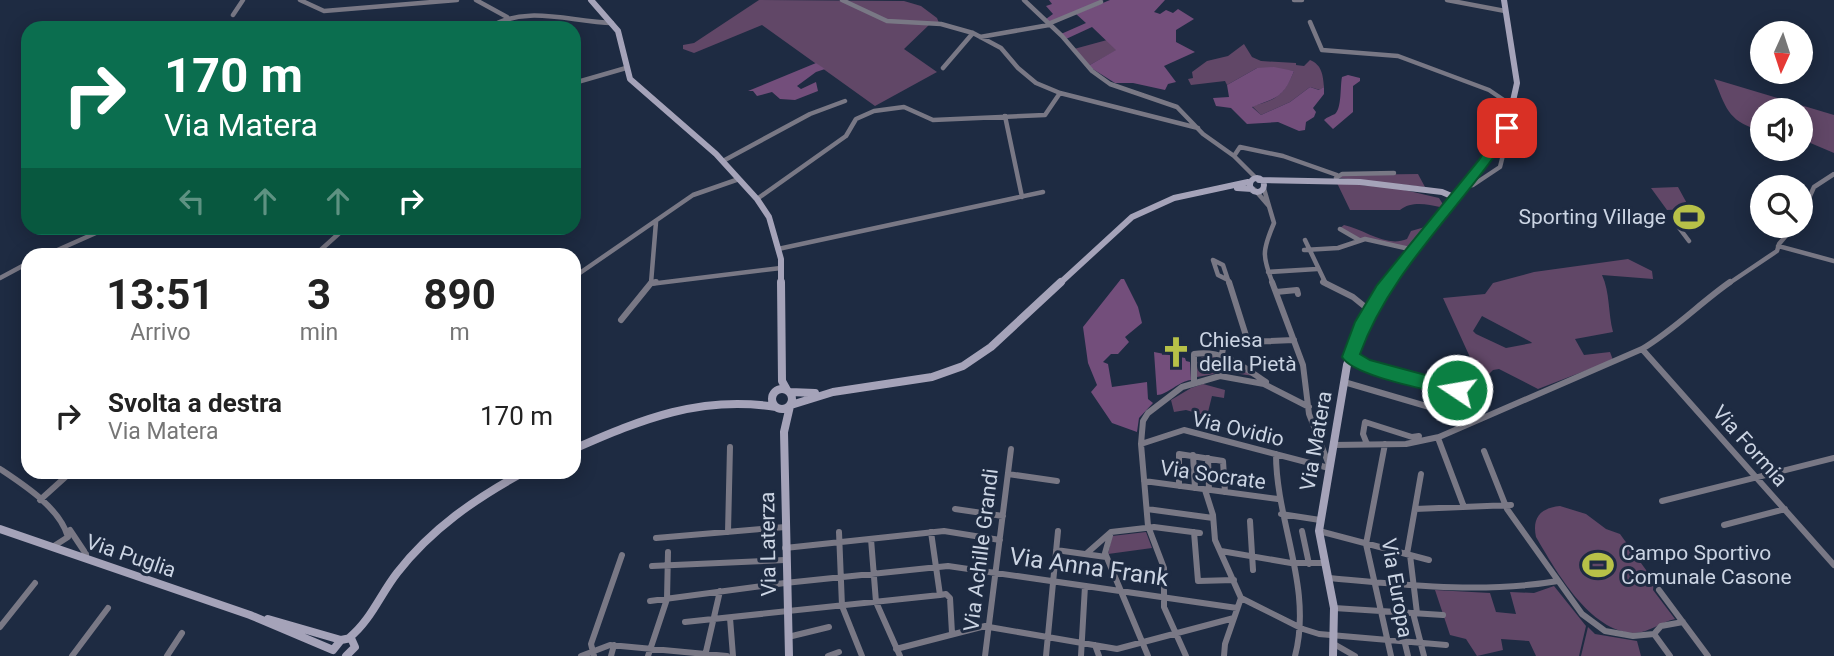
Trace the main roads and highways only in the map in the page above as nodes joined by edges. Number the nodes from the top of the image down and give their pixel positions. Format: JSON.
{"nodes":[{"id":1,"x":591,"y":0,"type":"edge"},
{"id":2,"x":1504,"y":0,"type":"edge"},
{"id":3,"x":1258,"y":180,"type":"junction"},
{"id":4,"x":1305,"y":181,"type":"junction"},
{"id":5,"x":1251,"y":186,"type":"junction"},
{"id":6,"x":1466,"y":186,"type":"junction"},
{"id":7,"x":1264,"y":188,"type":"junction"},
{"id":8,"x":1440,"y":194,"type":"junction"},
{"id":9,"x":1456,"y":198,"type":"junction"},
{"id":10,"x":1447,"y":209,"type":"junction"},
{"id":11,"x":782,"y":377,"type":"junction"},
{"id":12,"x":788,"y":391,"type":"junction"},
{"id":13,"x":833,"y":392,"type":"junction"},
{"id":14,"x":774,"y":393,"type":"junction"},
{"id":15,"x":731,"y":404,"type":"junction"},
{"id":16,"x":790,"y":405,"type":"junction"},
{"id":17,"x":776,"y":407,"type":"junction"},
{"id":18,"x":784,"y":432,"type":"junction"},
{"id":19,"x":581,"y":446,"type":"edge"},
{"id":20,"x":511,"y":479,"type":"edge"},
{"id":21,"x":0,"y":530,"type":"edge"},
{"id":22,"x":250,"y":615,"type":"junction"},
{"id":23,"x":348,"y":640,"type":"junction"},
{"id":24,"x":335,"y":655,"type":"edge"},
{"id":25,"x":347,"y":656,"type":"edge"},
{"id":26,"x":789,"y":656,"type":"edge"},
{"id":27,"x":1333,"y":656,"type":"edge"}],
"edges":[{"from":1,"to":11,"type":"main road"},
{"from":2,"to":6,"type":"main road","name":"Via Matera"},
{"from":3,"to":4,"type":"main road"},
{"from":3,"to":5,"type":"main road"},
{"from":3,"to":7,"type":"main road"},
{"from":4,"to":7,"type":"main road"},
{"from":4,"to":8,"type":"main road"},
{"from":5,"to":7,"type":"main road"},
{"from":5,"to":13,"type":"main road"},
{"from":6,"to":8,"type":"main road"},
{"from":6,"to":9,"type":"main road","name":"Via Matera"},
{"from":8,"to":9,"type":"main road"},
{"from":8,"to":10,"type":"main road"},
{"from":9,"to":10,"type":"main road","name":"Via Matera"},
{"from":10,"to":27,"type":"main road","name":"Via Matera"},
{"from":11,"to":12,"type":"main road"},
{"from":11,"to":14,"type":"main road"},
{"from":12,"to":13,"type":"main road"},
{"from":12,"to":14,"type":"main road"},
{"from":12,"to":16,"type":"main road"},
{"from":13,"to":16,"type":"main road"},
{"from":14,"to":15,"type":"main road"},
{"from":14,"to":17,"type":"main road"},
{"from":15,"to":17,"type":"main road"},
{"from":15,"to":19,"type":"main road"},
{"from":16,"to":17,"type":"main road"},
{"from":16,"to":18,"type":"main road"},
{"from":17,"to":18,"type":"main road"},
{"from":18,"to":26,"type":"main road","name":"Via Laterza"},
{"from":20,"to":23,"type":"main road"},
{"from":21,"to":22,"type":"main road","name":"Via Puglia"},
{"from":22,"to":23,"type":"main road","name":"Via Puglia"},
{"from":22,"to":24,"type":"main road","name":"Via Puglia"},
{"from":23,"to":24,"type":"main road"},
{"from":23,"to":25,"type":"main road"}]}
